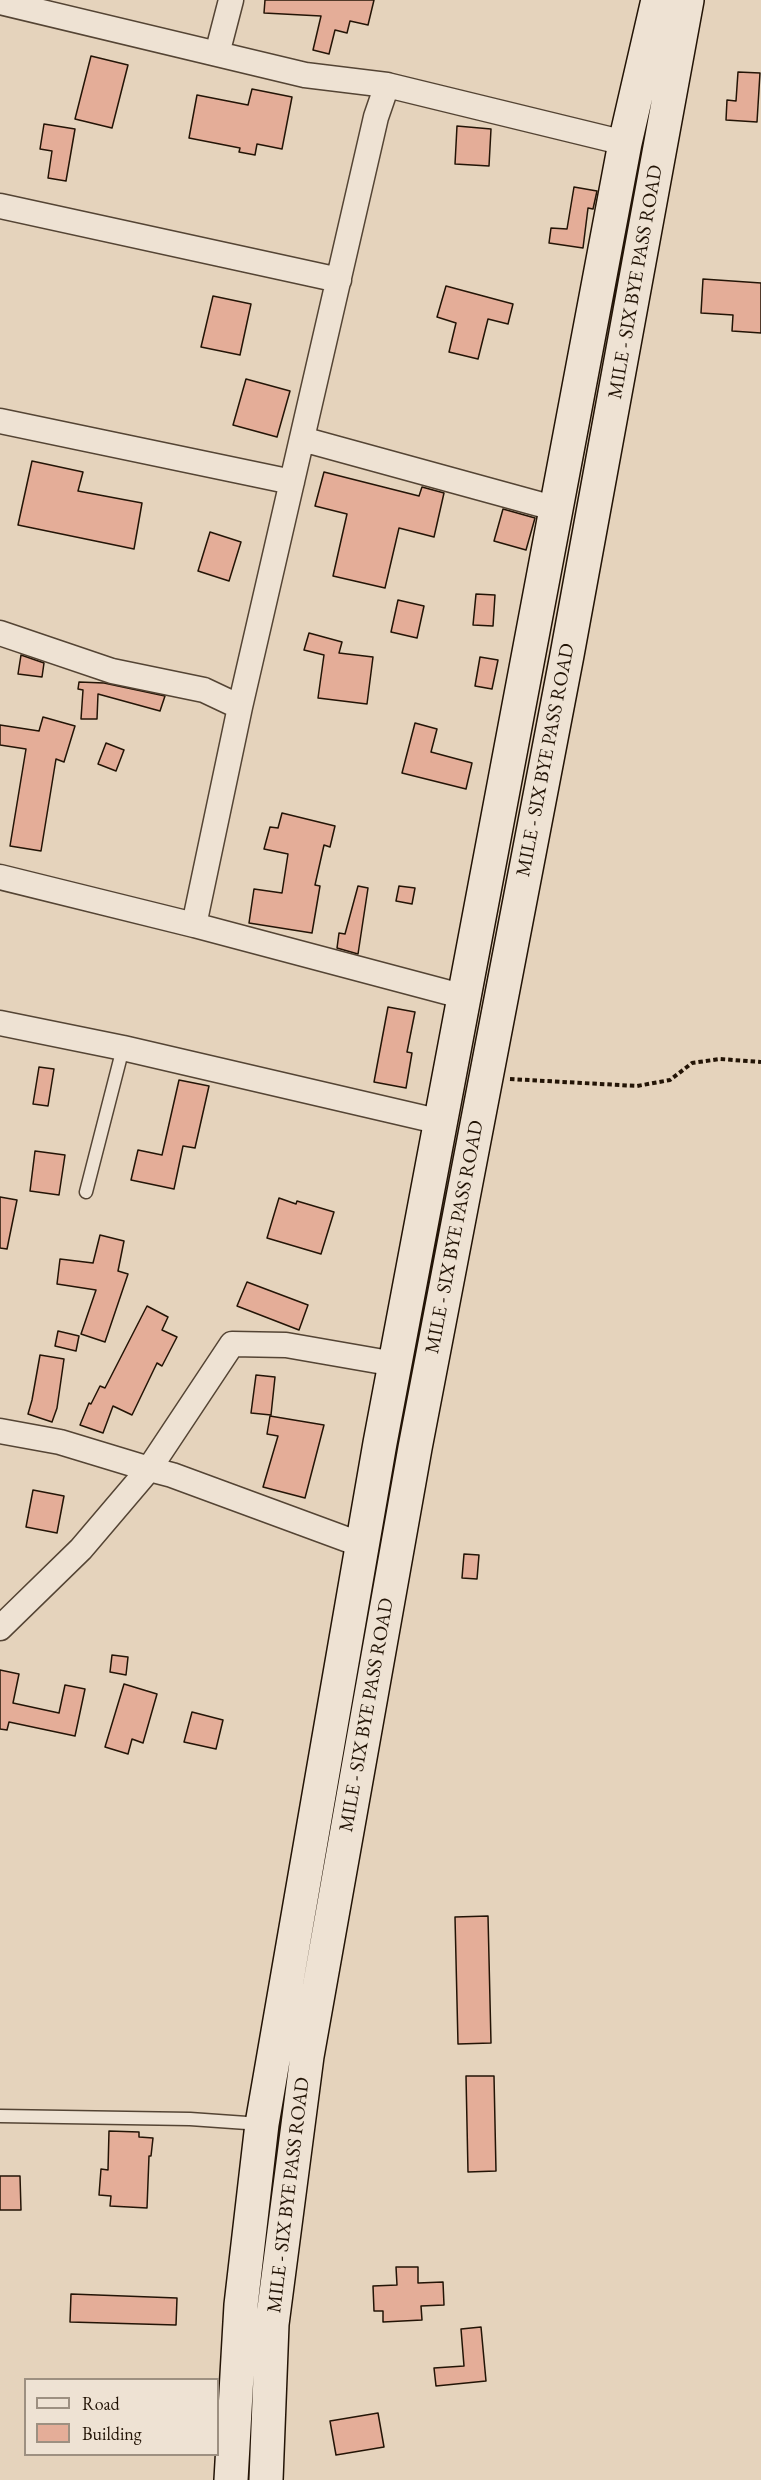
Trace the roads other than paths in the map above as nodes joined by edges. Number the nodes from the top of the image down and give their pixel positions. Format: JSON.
{"nodes":[{"id":1,"x":231,"y":0,"type":"edge"},
{"id":2,"x":658,"y":0,"type":"edge"},
{"id":3,"x":687,"y":0,"type":"edge"},
{"id":4,"x":14,"y":3,"type":"edge"},
{"id":5,"x":217,"y":54,"type":"junction"},
{"id":6,"x":387,"y":86,"type":"junction"},
{"id":7,"x":626,"y":144,"type":"junction"},
{"id":8,"x":0,"y":206,"type":"edge"},
{"id":9,"x":339,"y":280,"type":"junction"},
{"id":10,"x":0,"y":421,"type":"edge"},
{"id":11,"x":302,"y":439,"type":"junction"},
{"id":12,"x":292,"y":482,"type":"junction"},
{"id":13,"x":557,"y":509,"type":"junction"},
{"id":14,"x":0,"y":633,"type":"edge"},
{"id":15,"x":240,"y":707,"type":"junction"},
{"id":16,"x":0,"y":878,"type":"edge"},
{"id":17,"x":194,"y":925,"type":"junction"},
{"id":18,"x":465,"y":997,"type":"junction"},
{"id":19,"x":0,"y":1023,"type":"edge"},
{"id":20,"x":123,"y":1048,"type":"junction"},
{"id":21,"x":441,"y":1122,"type":"junction"},
{"id":22,"x":86,"y":1192,"type":"dead end"},
{"id":23,"x":395,"y":1364,"type":"junction"},
{"id":24,"x":0,"y":1431,"type":"edge"},
{"id":25,"x":380,"y":1443,"type":"junction"},
{"id":26,"x":415,"y":1448,"type":"junction"},
{"id":27,"x":149,"y":1469,"type":"junction"},
{"id":28,"x":362,"y":1545,"type":"junction"},
{"id":29,"x":0,"y":1628,"type":"edge"},
{"id":30,"x":0,"y":2116,"type":"edge"},
{"id":31,"x":262,"y":2124,"type":"junction"},
{"id":32,"x":231,"y":2480,"type":"edge"},
{"id":33,"x":266,"y":2480,"type":"edge"}],
"edges":[{"from":1,"to":5,"type":"street"},
{"from":2,"to":7,"type":"street"},
{"from":3,"to":26,"type":"street","name":"MILE - SIX BYE PASS ROAD"},
{"from":4,"to":5,"type":"street"},
{"from":5,"to":6,"type":"street"},
{"from":6,"to":7,"type":"street"},
{"from":6,"to":9,"type":"street"},
{"from":7,"to":13,"type":"street"},
{"from":8,"to":9,"type":"street"},
{"from":9,"to":11,"type":"street"},
{"from":10,"to":12,"type":"street"},
{"from":11,"to":12,"type":"street"},
{"from":11,"to":13,"type":"street"},
{"from":12,"to":15,"type":"street"},
{"from":13,"to":18,"type":"street"},
{"from":14,"to":15,"type":"street"},
{"from":15,"to":17,"type":"street"},
{"from":16,"to":17,"type":"street"},
{"from":17,"to":18,"type":"street"},
{"from":18,"to":21,"type":"street"},
{"from":19,"to":20,"type":"street"},
{"from":20,"to":21,"type":"street"},
{"from":20,"to":22,"type":"lane"},
{"from":21,"to":23,"type":"street"},
{"from":23,"to":25,"type":"street"},
{"from":23,"to":27,"type":"street"},
{"from":24,"to":27,"type":"street"},
{"from":25,"to":26,"type":"street"},
{"from":25,"to":28,"type":"street"},
{"from":26,"to":33,"type":"street","name":"MILE - SIX BYE PASS ROAD"},
{"from":27,"to":28,"type":"street"},
{"from":27,"to":29,"type":"street"},
{"from":28,"to":31,"type":"street"},
{"from":30,"to":31,"type":"lane"},
{"from":31,"to":32,"type":"street"}]}
